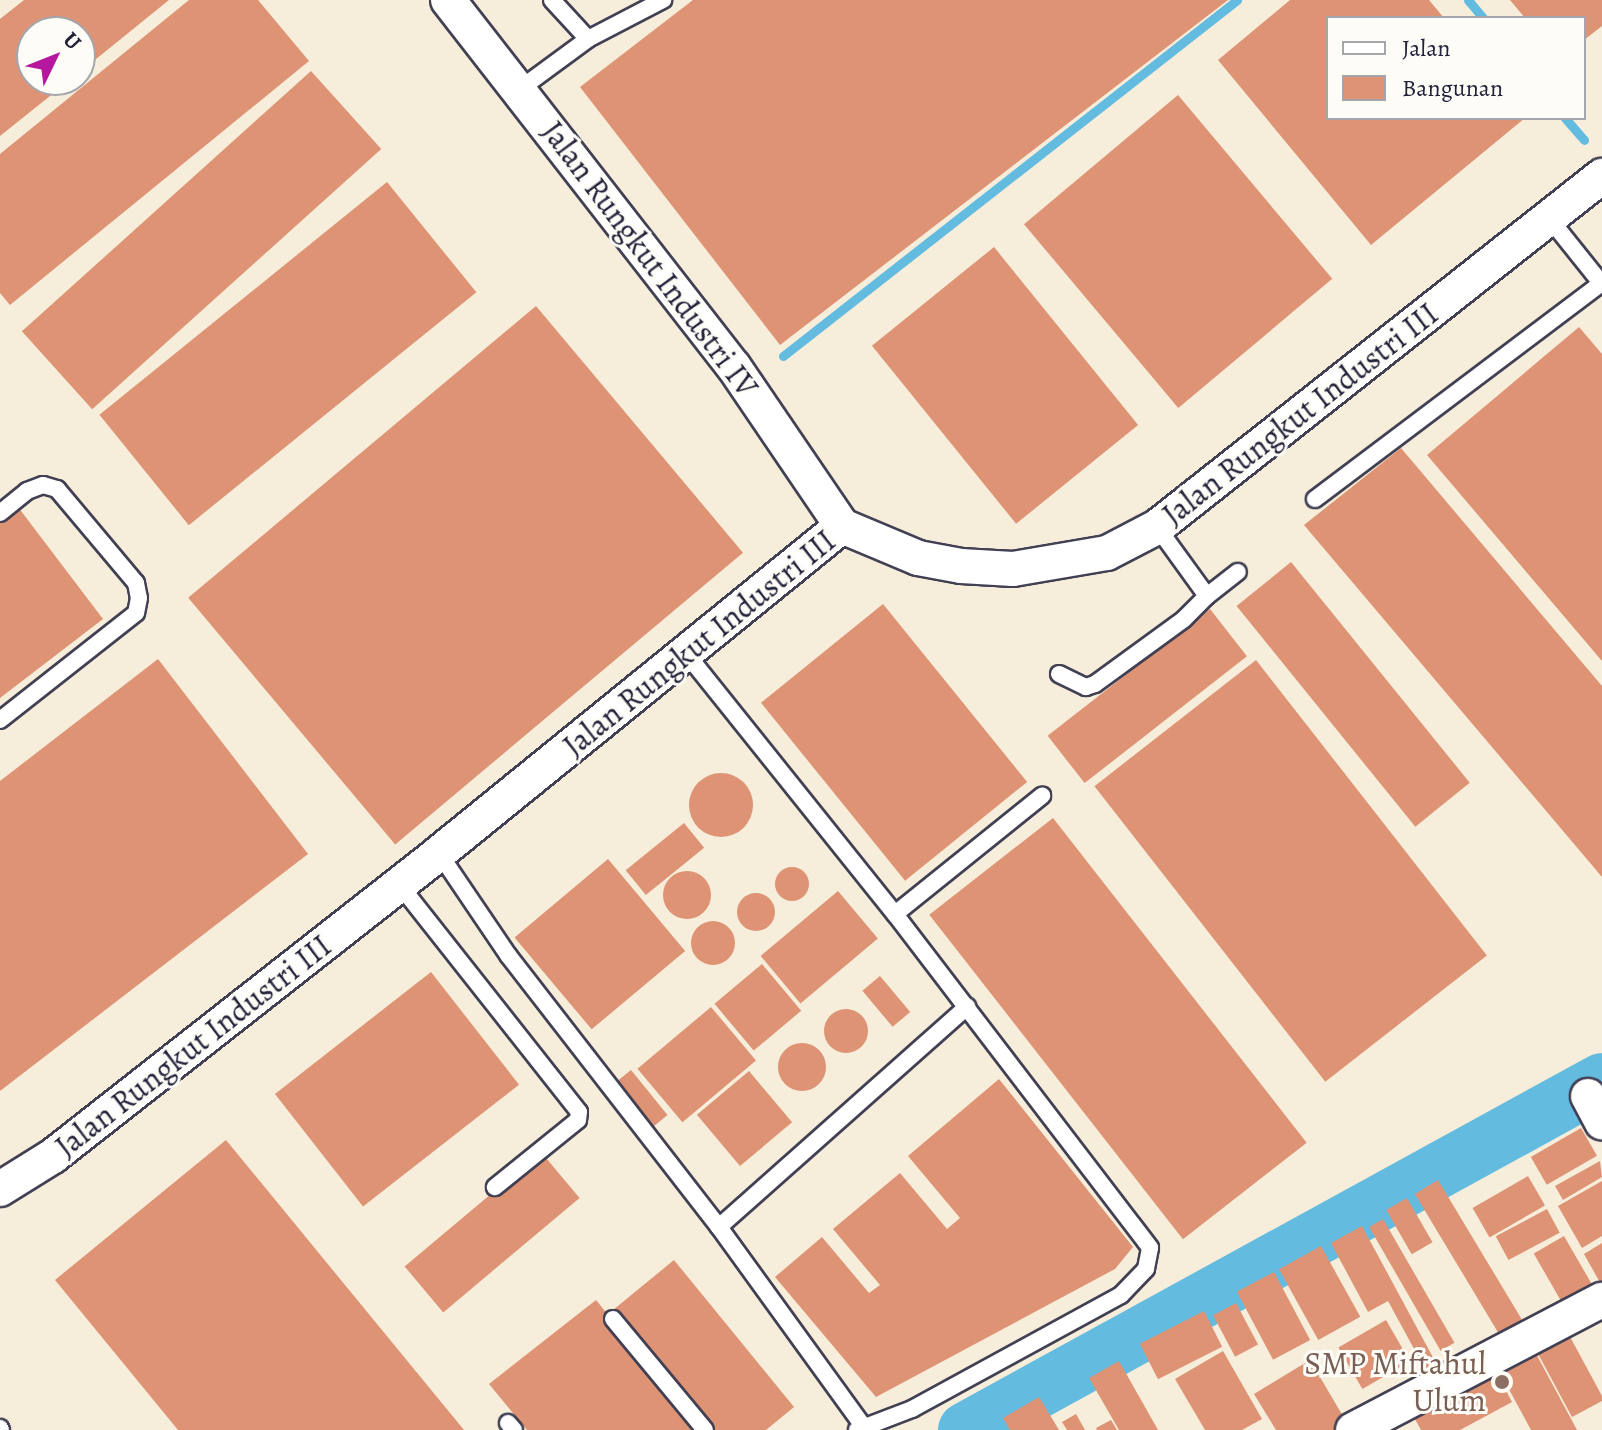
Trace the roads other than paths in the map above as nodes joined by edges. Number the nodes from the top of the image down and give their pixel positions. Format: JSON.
{"nodes":[{"id":1,"x":448,"y":0,"type":"edge"},
{"id":2,"x":552,"y":0,"type":"edge"},
{"id":3,"x":663,"y":0,"type":"edge"},
{"id":4,"x":588,"y":39,"type":"junction"},
{"id":5,"x":520,"y":89,"type":"junction"},
{"id":6,"x":1602,"y":176,"type":"edge"},
{"id":7,"x":1549,"y":218,"type":"junction"},
{"id":8,"x":1602,"y":283,"type":"edge"},
{"id":9,"x":1315,"y":499,"type":"dead end"},
{"id":10,"x":0,"y":513,"type":"edge"},
{"id":11,"x":842,"y":526,"type":"junction"},
{"id":12,"x":1157,"y":527,"type":"junction"},
{"id":13,"x":1238,"y":572,"type":"dead end"},
{"id":14,"x":1207,"y":596,"type":"junction"},
{"id":15,"x":685,"y":652,"type":"junction"},
{"id":16,"x":1059,"y":674,"type":"dead end"},
{"id":17,"x":0,"y":720,"type":"edge"},
{"id":18,"x":1042,"y":796,"type":"dead end"},
{"id":19,"x":439,"y":853,"type":"junction"},
{"id":20,"x":399,"y":884,"type":"junction"},
{"id":21,"x":895,"y":914,"type":"junction"},
{"id":22,"x":967,"y":1007,"type":"junction"},
{"id":23,"x":495,"y":1187,"type":"dead end"},
{"id":24,"x":0,"y":1189,"type":"edge"},
{"id":25,"x":719,"y":1227,"type":"junction"},
{"id":26,"x":1602,"y":1300,"type":"edge"},
{"id":27,"x":613,"y":1319,"type":"dead end"},
{"id":28,"x":860,"y":1428,"type":"edge"},
{"id":29,"x":705,"y":1430,"type":"edge"},
{"id":30,"x":1353,"y":1430,"type":"edge"}],
"edges":[{"from":1,"to":5,"type":"street","name":"Jalan Rungkut Industri IV"},
{"from":2,"to":4,"type":"lane"},
{"from":3,"to":4,"type":"lane"},
{"from":4,"to":5,"type":"lane"},
{"from":5,"to":11,"type":"street","name":"Jalan Rungkut Industri IV"},
{"from":6,"to":7,"type":"street","name":"Jalan Rungkut Industri III"},
{"from":7,"to":8,"type":"lane"},
{"from":7,"to":12,"type":"street","name":"Jalan Rungkut Industri III"},
{"from":8,"to":9,"type":"lane"},
{"from":10,"to":17,"type":"lane"},
{"from":11,"to":12,"type":"street","name":"Jalan Rungkut Industri III"},
{"from":11,"to":15,"type":"street","name":"Jalan Rungkut Industri III"},
{"from":12,"to":14,"type":"lane"},
{"from":13,"to":14,"type":"lane"},
{"from":14,"to":16,"type":"lane"},
{"from":15,"to":19,"type":"street","name":"Jalan Rungkut Industri III"},
{"from":15,"to":21,"type":"lane"},
{"from":18,"to":21,"type":"lane"},
{"from":19,"to":20,"type":"street","name":"Jalan Rungkut Industri III"},
{"from":19,"to":25,"type":"lane"},
{"from":20,"to":23,"type":"lane"},
{"from":20,"to":24,"type":"street","name":"Jalan Rungkut Industri III"},
{"from":21,"to":22,"type":"lane"},
{"from":22,"to":25,"type":"lane"},
{"from":22,"to":28,"type":"lane"},
{"from":25,"to":28,"type":"lane"},
{"from":26,"to":30,"type":"street"},
{"from":27,"to":29,"type":"lane"}]}
